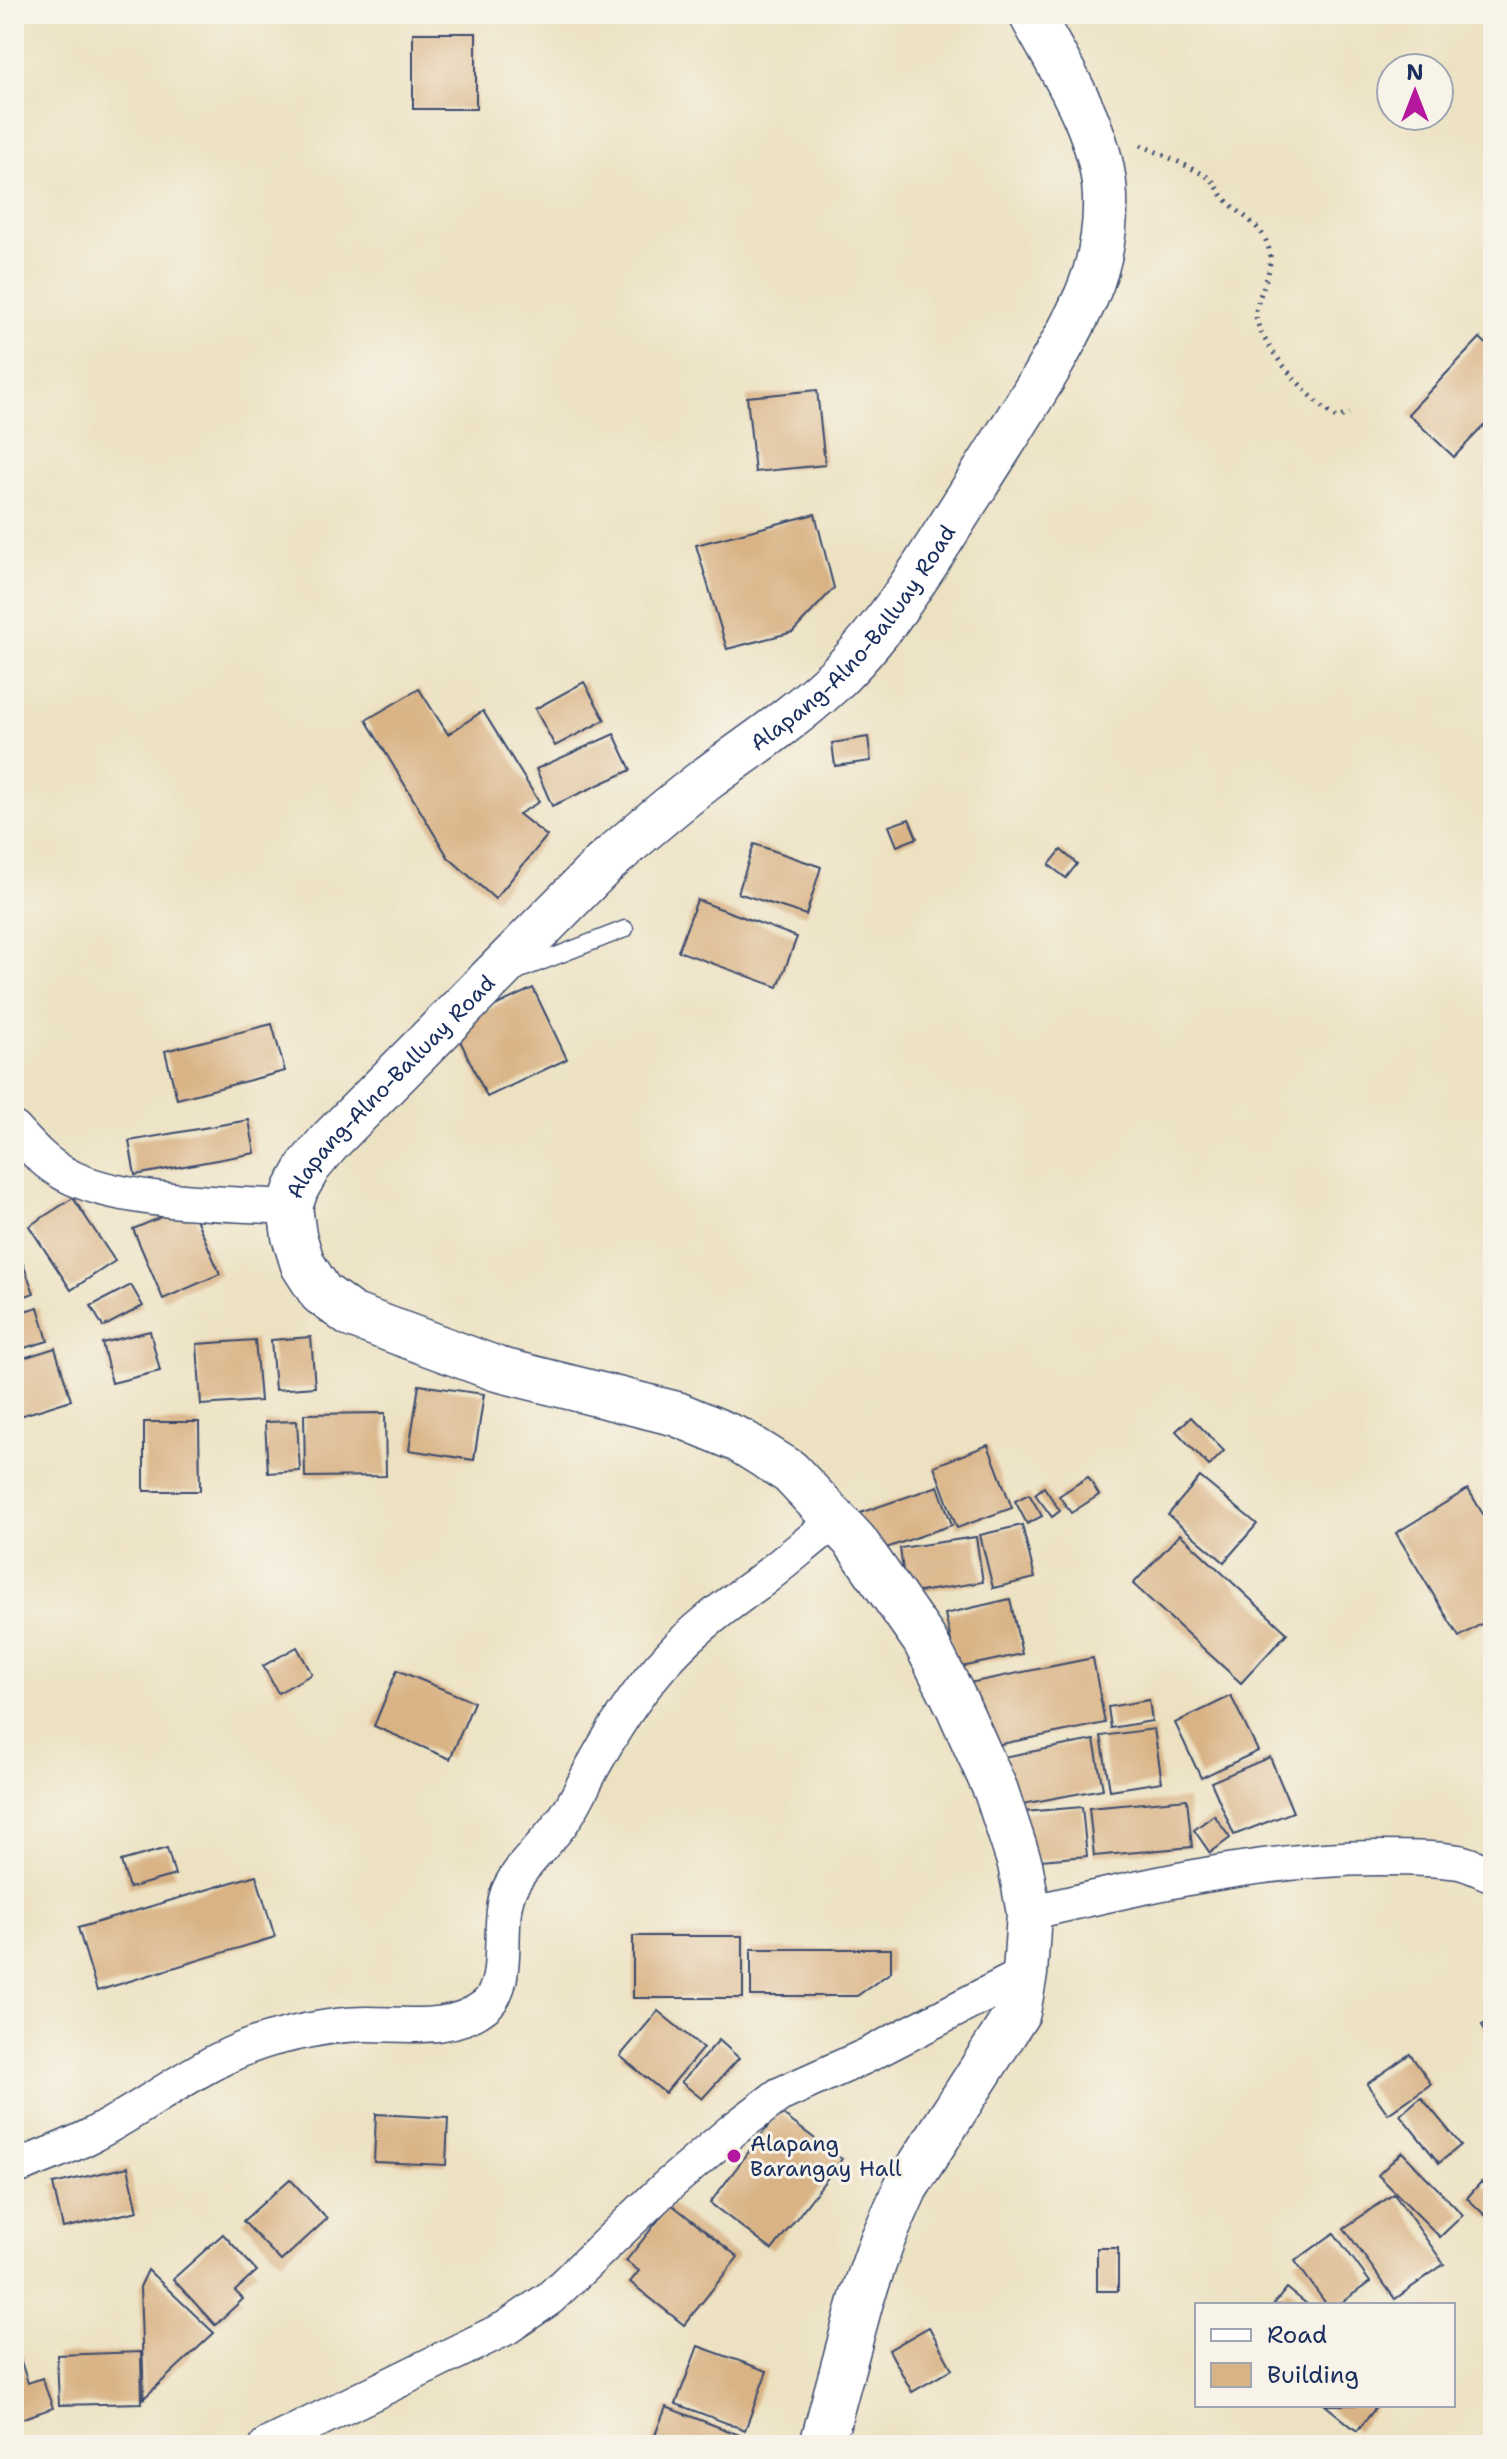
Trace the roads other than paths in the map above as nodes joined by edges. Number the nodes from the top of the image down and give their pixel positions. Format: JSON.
{"nodes":[{"id":1,"x":1031,"y":14,"type":"edge"},
{"id":2,"x":625,"y":929,"type":"dead end"},
{"id":3,"x":475,"y":992,"type":"junction"},
{"id":4,"x":14,"y":1129,"type":"edge"},
{"id":5,"x":290,"y":1207,"type":"junction"},
{"id":6,"x":837,"y":1519,"type":"junction"},
{"id":7,"x":1493,"y":1875,"type":"edge"},
{"id":8,"x":1029,"y":1913,"type":"junction"},
{"id":9,"x":1025,"y":1974,"type":"junction"},
{"id":10,"x":14,"y":2168,"type":"edge"},
{"id":11,"x":267,"y":2445,"type":"edge"},
{"id":12,"x":822,"y":2445,"type":"edge"}],
"edges":[{"from":1,"to":3,"type":"main road","name":"Alapang-Alno-Balluay Road"},
{"from":2,"to":3,"type":"lane"},
{"from":3,"to":5,"type":"main road","name":"Alapang-Alno-Balluay Road"},
{"from":4,"to":5,"type":"street"},
{"from":5,"to":6,"type":"main road","name":"Alapang-Alno-Balluay Road"},
{"from":6,"to":8,"type":"main road","name":"Alapang-Alno-Balluay Road"},
{"from":6,"to":10,"type":"street"},
{"from":7,"to":8,"type":"street"},
{"from":8,"to":9,"type":"main road","name":"Alapang-Alno-Balluay Road"},
{"from":9,"to":11,"type":"street"},
{"from":9,"to":12,"type":"main road","name":"Alapang-Alno-Balluay Road"}]}
